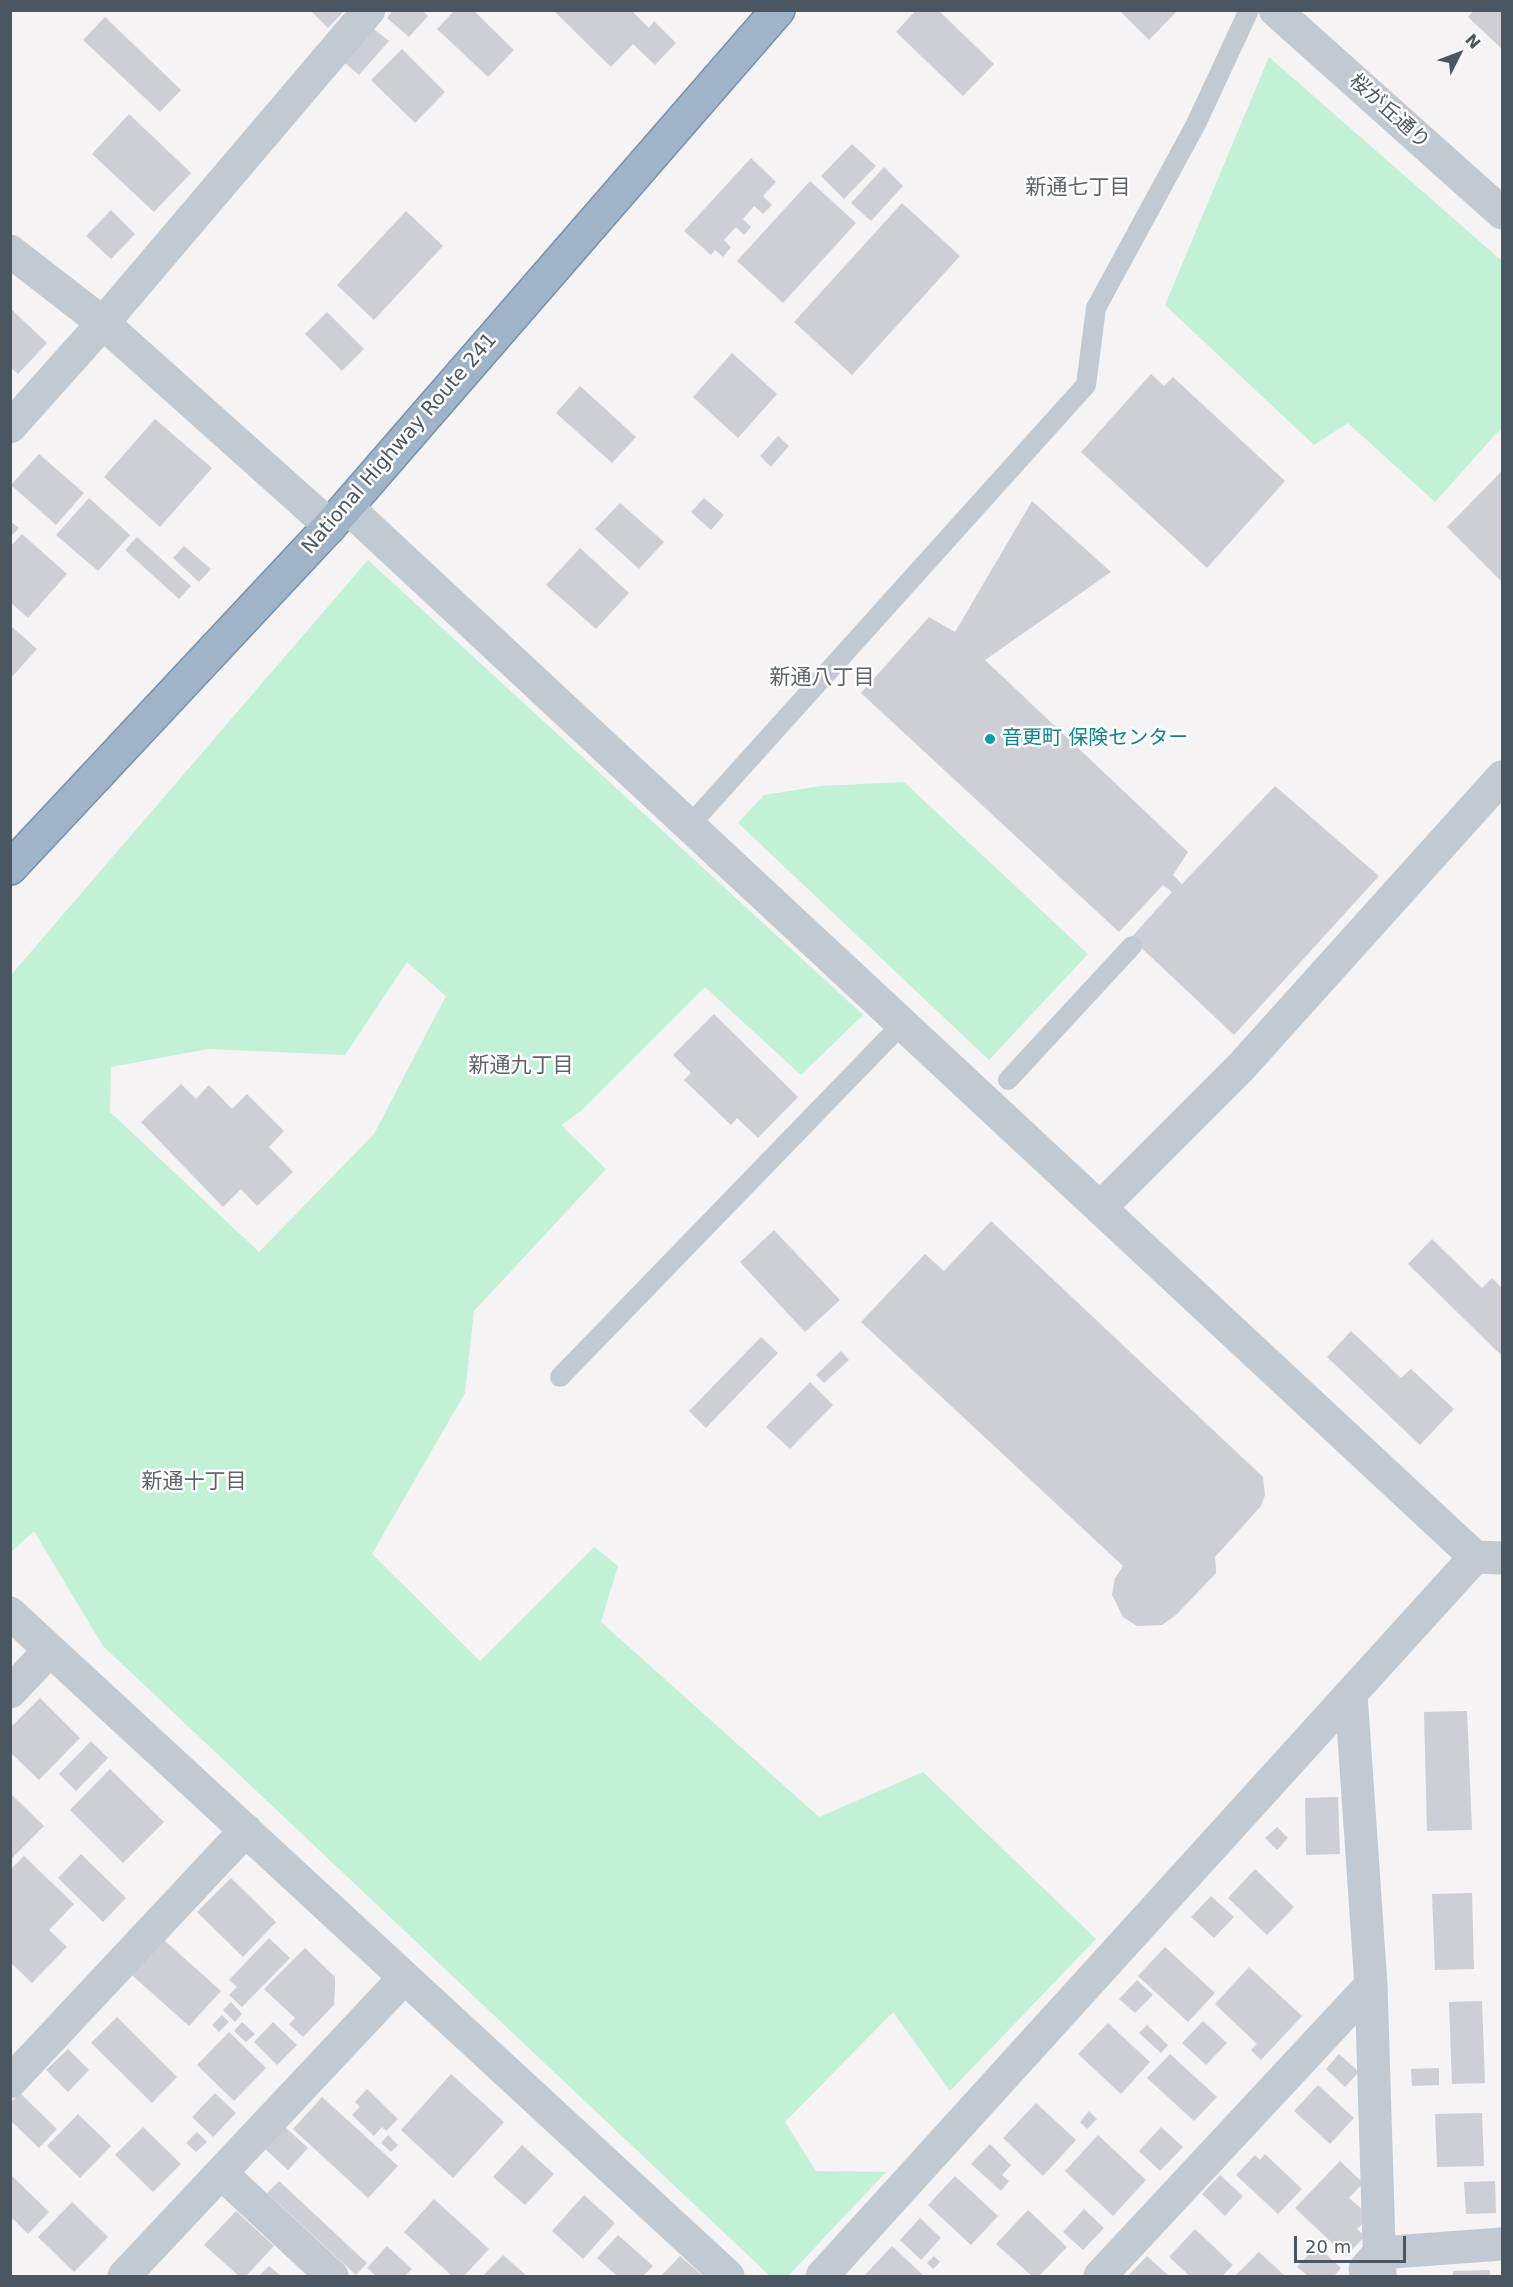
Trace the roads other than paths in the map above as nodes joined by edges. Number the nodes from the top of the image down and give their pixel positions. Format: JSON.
{"nodes":[{"id":1,"x":369,"y":10,"type":"edge"},
{"id":2,"x":778,"y":10,"type":"edge"},
{"id":3,"x":1249,"y":10,"type":"edge"},
{"id":4,"x":1275,"y":10,"type":"edge"},
{"id":5,"x":1503,"y":213,"type":"edge"},
{"id":6,"x":10,"y":250,"type":"edge"},
{"id":7,"x":103,"y":323,"type":"junction"},
{"id":8,"x":10,"y":427,"type":"edge"},
{"id":9,"x":338,"y":517,"type":"junction"},
{"id":10,"x":1503,"y":777,"type":"edge"},
{"id":11,"x":689,"y":826,"type":"junction"},
{"id":12,"x":10,"y":868,"type":"edge"},
{"id":13,"x":1132,"y":946,"type":"dead end"},
{"id":14,"x":902,"y":1024,"type":"junction"},
{"id":15,"x":1008,"y":1080,"type":"dead end"},
{"id":16,"x":1100,"y":1208,"type":"junction"},
{"id":17,"x":561,"y":1377,"type":"dead end"},
{"id":18,"x":1489,"y":1558,"type":"edge"},
{"id":19,"x":10,"y":1613,"type":"edge"},
{"id":20,"x":50,"y":1650,"type":"junction"},
{"id":21,"x":10,"y":1692,"type":"edge"},
{"id":22,"x":1351,"y":1694,"type":"junction"},
{"id":23,"x":246,"y":1830,"type":"junction"},
{"id":24,"x":404,"y":1978,"type":"junction"},
{"id":25,"x":1371,"y":1985,"type":"junction"},
{"id":26,"x":10,"y":2082,"type":"edge"},
{"id":27,"x":221,"y":2173,"type":"junction"},
{"id":28,"x":1503,"y":2244,"type":"edge"},
{"id":29,"x":1379,"y":2265,"type":"edge"},
{"id":30,"x":124,"y":2277,"type":"edge"},
{"id":31,"x":332,"y":2277,"type":"edge"},
{"id":32,"x":728,"y":2277,"type":"edge"},
{"id":33,"x":822,"y":2277,"type":"edge"},
{"id":34,"x":1100,"y":2277,"type":"edge"},
{"id":35,"x":1358,"y":2277,"type":"edge"}],
"edges":[{"from":1,"to":7,"type":"street"},
{"from":2,"to":9,"type":"highway","name":"National Highway Route 241"},
{"from":3,"to":11,"type":"lane"},
{"from":4,"to":5,"type":"street","name":"桜が丘通り"},
{"from":6,"to":7,"type":"street"},
{"from":7,"to":8,"type":"street"},
{"from":7,"to":9,"type":"street"},
{"from":9,"to":11,"type":"street"},
{"from":9,"to":12,"type":"highway","name":"National Highway Route 241"},
{"from":10,"to":16,"type":"street"},
{"from":11,"to":14,"type":"street"},
{"from":13,"to":15,"type":"lane"},
{"from":14,"to":16,"type":"street"},
{"from":14,"to":17,"type":"lane"},
{"from":16,"to":18,"type":"street"},
{"from":18,"to":22,"type":"street"},
{"from":19,"to":20,"type":"street"},
{"from":20,"to":21,"type":"street"},
{"from":20,"to":23,"type":"street"},
{"from":22,"to":25,"type":"street"},
{"from":22,"to":33,"type":"street"},
{"from":23,"to":24,"type":"street"},
{"from":23,"to":26,"type":"street"},
{"from":24,"to":27,"type":"street"},
{"from":24,"to":32,"type":"street"},
{"from":25,"to":29,"type":"street"},
{"from":25,"to":34,"type":"street"},
{"from":27,"to":30,"type":"street"},
{"from":27,"to":31,"type":"street"},
{"from":28,"to":29,"type":"street"},
{"from":29,"to":35,"type":"street"}]}
